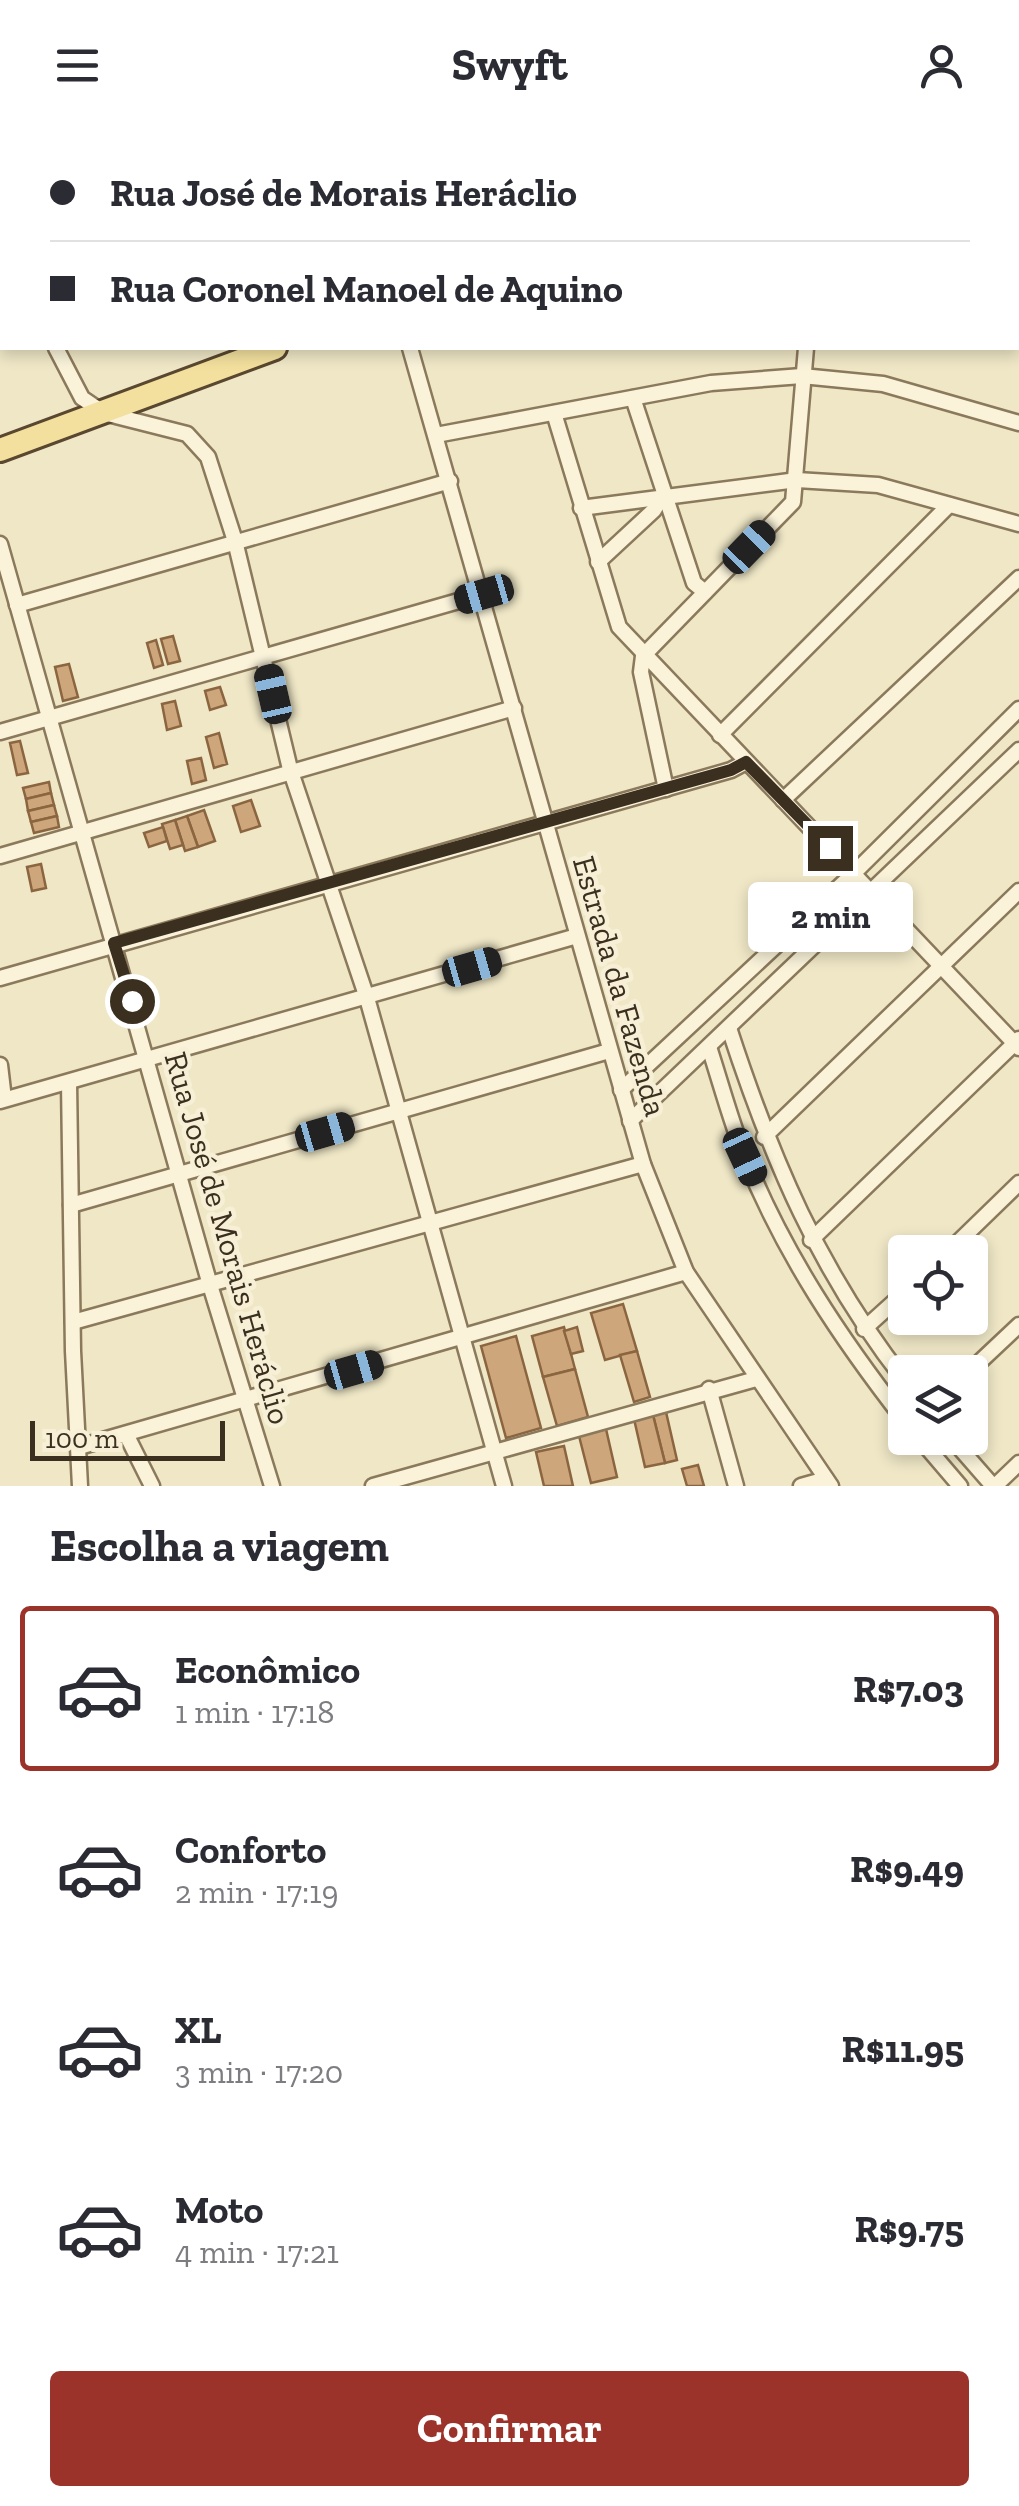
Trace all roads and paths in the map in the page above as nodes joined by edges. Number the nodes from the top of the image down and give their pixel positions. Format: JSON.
{"nodes":[{"id":1,"x":57,"y":350,"type":"edge"},
{"id":2,"x":270,"y":350,"type":"edge"},
{"id":3,"x":411,"y":350,"type":"edge"},
{"id":4,"x":806,"y":350,"type":"edge"},
{"id":5,"x":802,"y":376,"type":"junction"},
{"id":6,"x":633,"y":398,"type":"junction"},
{"id":7,"x":104,"y":413,"type":"junction"},
{"id":8,"x":554,"y":413,"type":"junction"},
{"id":9,"x":1019,"y":423,"type":"edge"},
{"id":10,"x":436,"y":435,"type":"junction"},
{"id":11,"x":0,"y":450,"type":"edge"},
{"id":12,"x":797,"y":480,"type":"junction"},
{"id":13,"x":450,"y":481,"type":"junction"},
{"id":14,"x":664,"y":494,"type":"junction"},
{"id":15,"x":949,"y":505,"type":"junction"},
{"id":16,"x":581,"y":508,"type":"junction"},
{"id":17,"x":1019,"y":524,"type":"edge"},
{"id":18,"x":235,"y":541,"type":"junction"},
{"id":19,"x":0,"y":544,"type":"edge"},
{"id":20,"x":598,"y":562,"type":"junction"},
{"id":21,"x":1019,"y":578,"type":"edge"},
{"id":22,"x":705,"y":592,"type":"junction"},
{"id":23,"x":484,"y":594,"type":"junction"},
{"id":24,"x":18,"y":605,"type":"junction"},
{"id":25,"x":264,"y":656,"type":"junction"},
{"id":26,"x":643,"y":656,"type":"junction"},
{"id":27,"x":514,"y":708,"type":"junction"},
{"id":28,"x":1019,"y":709,"type":"edge"},
{"id":29,"x":49,"y":717,"type":"junction"},
{"id":30,"x":0,"y":732,"type":"edge"},
{"id":31,"x":720,"y":735,"type":"junction"},
{"id":32,"x":1019,"y":750,"type":"edge"},
{"id":33,"x":746,"y":762,"type":"junction"},
{"id":34,"x":290,"y":769,"type":"junction"},
{"id":35,"x":666,"y":789,"type":"junction"},
{"id":36,"x":782,"y":800,"type":"junction"},
{"id":37,"x":545,"y":823,"type":"junction"},
{"id":38,"x":83,"y":832,"type":"junction"},
{"id":39,"x":0,"y":856,"type":"edge"},
{"id":40,"x":854,"y":873,"type":"junction"},
{"id":41,"x":327,"y":882,"type":"junction"},
{"id":42,"x":1019,"y":891,"type":"edge"},
{"id":43,"x":873,"y":893,"type":"junction"},
{"id":44,"x":577,"y":936,"type":"junction"},
{"id":45,"x":114,"y":943,"type":"junction"},
{"id":46,"x":942,"y":966,"type":"junction"},
{"id":47,"x":0,"y":978,"type":"edge"},
{"id":48,"x":367,"y":998,"type":"junction"},
{"id":49,"x":729,"y":1028,"type":"junction"},
{"id":50,"x":1018,"y":1043,"type":"edge"},
{"id":51,"x":709,"y":1047,"type":"junction"},
{"id":52,"x":609,"y":1050,"type":"junction"},
{"id":53,"x":149,"y":1060,"type":"junction"},
{"id":54,"x":1,"y":1075,"type":"edge"},
{"id":55,"x":69,"y":1083,"type":"junction"},
{"id":56,"x":620,"y":1090,"type":"junction"},
{"id":57,"x":2,"y":1100,"type":"edge"},
{"id":58,"x":398,"y":1110,"type":"junction"},
{"id":59,"x":630,"y":1121,"type":"junction"},
{"id":60,"x":764,"y":1137,"type":"junction"},
{"id":61,"x":644,"y":1164,"type":"junction"},
{"id":62,"x":178,"y":1174,"type":"junction"},
{"id":63,"x":1019,"y":1183,"type":"edge"},
{"id":64,"x":70,"y":1205,"type":"junction"},
{"id":65,"x":430,"y":1224,"type":"junction"},
{"id":66,"x":965,"y":1235,"type":"edge"},
{"id":67,"x":810,"y":1240,"type":"junction"},
{"id":68,"x":686,"y":1272,"type":"junction"},
{"id":69,"x":210,"y":1285,"type":"junction"},
{"id":70,"x":888,"y":1307,"type":"edge"},
{"id":71,"x":72,"y":1322,"type":"junction"},
{"id":72,"x":1019,"y":1325,"type":"edge"},
{"id":73,"x":864,"y":1329,"type":"junction"},
{"id":74,"x":463,"y":1339,"type":"junction"},
{"id":75,"x":987,"y":1355,"type":"edge"},
{"id":76,"x":888,"y":1359,"type":"edge"},
{"id":77,"x":756,"y":1379,"type":"junction"},
{"id":78,"x":709,"y":1390,"type":"junction"},
{"id":79,"x":888,"y":1399,"type":"edge"},
{"id":80,"x":244,"y":1402,"type":"junction"},
{"id":81,"x":126,"y":1434,"type":"junction"},
{"id":82,"x":79,"y":1448,"type":"junction"},
{"id":83,"x":495,"y":1451,"type":"junction"},
{"id":84,"x":934,"y":1455,"type":"edge"},
{"id":85,"x":966,"y":1455,"type":"edge"},
{"id":86,"x":1019,"y":1463,"type":"edge"},
{"id":87,"x":828,"y":1482,"type":"edge"},
{"id":88,"x":80,"y":1486,"type":"edge"},
{"id":89,"x":152,"y":1486,"type":"edge"},
{"id":90,"x":272,"y":1486,"type":"edge"},
{"id":91,"x":373,"y":1486,"type":"edge"},
{"id":92,"x":504,"y":1486,"type":"edge"},
{"id":93,"x":736,"y":1486,"type":"edge"},
{"id":94,"x":800,"y":1486,"type":"edge"},
{"id":95,"x":960,"y":1486,"type":"edge"},
{"id":96,"x":994,"y":1486,"type":"edge"}],
"edges":[{"from":1,"to":7,"type":"street"},
{"from":2,"to":7,"type":"main road"},
{"from":3,"to":10,"type":"street","name":"Estrada da Fazenda"},
{"from":4,"to":5,"type":"street"},
{"from":5,"to":6,"type":"street"},
{"from":5,"to":9,"type":"street"},
{"from":5,"to":12,"type":"street"},
{"from":6,"to":8,"type":"street"},
{"from":6,"to":14,"type":"street"},
{"from":7,"to":11,"type":"main road"},
{"from":7,"to":18,"type":"street"},
{"from":8,"to":10,"type":"street"},
{"from":8,"to":16,"type":"street"},
{"from":10,"to":13,"type":"street","name":"Estrada da Fazenda"},
{"from":12,"to":14,"type":"street"},
{"from":12,"to":15,"type":"street"},
{"from":12,"to":22,"type":"street"},
{"from":13,"to":18,"type":"street"},
{"from":13,"to":23,"type":"street","name":"Estrada da Fazenda"},
{"from":14,"to":16,"type":"street"},
{"from":14,"to":20,"type":"street"},
{"from":14,"to":22,"type":"street"},
{"from":15,"to":17,"type":"street"},
{"from":15,"to":31,"type":"street"},
{"from":16,"to":20,"type":"street"},
{"from":18,"to":24,"type":"street"},
{"from":18,"to":25,"type":"street"},
{"from":19,"to":24,"type":"street","name":"Rua José de Morais Heráclio"},
{"from":20,"to":26,"type":"street"},
{"from":21,"to":36,"type":"street"},
{"from":22,"to":26,"type":"street"},
{"from":23,"to":25,"type":"street"},
{"from":23,"to":27,"type":"street","name":"Estrada da Fazenda"},
{"from":24,"to":29,"type":"street","name":"Rua José de Morais Heráclio"},
{"from":25,"to":29,"type":"street"},
{"from":25,"to":34,"type":"street"},
{"from":26,"to":31,"type":"street"},
{"from":26,"to":35,"type":"street"},
{"from":27,"to":34,"type":"street"},
{"from":27,"to":37,"type":"street","name":"Estrada da Fazenda"},
{"from":28,"to":40,"type":"street"},
{"from":29,"to":30,"type":"street"},
{"from":29,"to":38,"type":"street","name":"Rua José de Morais Heráclio"},
{"from":31,"to":33,"type":"street"},
{"from":32,"to":43,"type":"street"},
{"from":33,"to":35,"type":"street"},
{"from":33,"to":36,"type":"street"},
{"from":34,"to":38,"type":"street"},
{"from":34,"to":41,"type":"street"},
{"from":35,"to":37,"type":"street"},
{"from":36,"to":40,"type":"street"},
{"from":37,"to":41,"type":"street"},
{"from":37,"to":44,"type":"street","name":"Estrada da Fazenda"},
{"from":38,"to":39,"type":"street"},
{"from":38,"to":45,"type":"street","name":"Rua José de Morais Heráclio"},
{"from":40,"to":43,"type":"street"},
{"from":40,"to":56,"type":"street"},
{"from":41,"to":45,"type":"street"},
{"from":41,"to":48,"type":"street"},
{"from":42,"to":46,"type":"street"},
{"from":43,"to":46,"type":"street"},
{"from":43,"to":49,"type":"street"},
{"from":44,"to":48,"type":"street"},
{"from":44,"to":52,"type":"street","name":"Estrada da Fazenda"},
{"from":45,"to":47,"type":"street"},
{"from":45,"to":53,"type":"street","name":"Rua José de Morais Heráclio"},
{"from":46,"to":50,"type":"street"},
{"from":46,"to":60,"type":"street"},
{"from":48,"to":53,"type":"street"},
{"from":48,"to":58,"type":"street"},
{"from":49,"to":51,"type":"street"},
{"from":49,"to":60,"type":"street"},
{"from":50,"to":67,"type":"street"},
{"from":51,"to":59,"type":"street"},
{"from":51,"to":79,"type":"street"},
{"from":52,"to":56,"type":"street","name":"Estrada da Fazenda"},
{"from":52,"to":58,"type":"street"},
{"from":53,"to":55,"type":"street"},
{"from":53,"to":62,"type":"street","name":"Rua José de Morais Heráclio"},
{"from":54,"to":57,"type":"street"},
{"from":55,"to":57,"type":"street"},
{"from":55,"to":64,"type":"street"},
{"from":56,"to":59,"type":"street","name":"Estrada da Fazenda"},
{"from":58,"to":62,"type":"street"},
{"from":58,"to":65,"type":"street"},
{"from":59,"to":61,"type":"street","name":"Estrada da Fazenda"},
{"from":60,"to":67,"type":"street"},
{"from":61,"to":65,"type":"street"},
{"from":61,"to":68,"type":"street","name":"Estrada da Fazenda"},
{"from":62,"to":64,"type":"street"},
{"from":62,"to":69,"type":"street","name":"Rua José de Morais Heráclio"},
{"from":63,"to":66,"type":"street"},
{"from":64,"to":71,"type":"street"},
{"from":65,"to":69,"type":"street"},
{"from":65,"to":74,"type":"street"},
{"from":67,"to":73,"type":"street"},
{"from":68,"to":74,"type":"street"},
{"from":68,"to":77,"type":"street","name":"Estrada da Fazenda"},
{"from":69,"to":71,"type":"street"},
{"from":69,"to":80,"type":"street","name":"Rua José de Morais Heráclio"},
{"from":70,"to":73,"type":"street"},
{"from":71,"to":82,"type":"street"},
{"from":72,"to":75,"type":"street"},
{"from":73,"to":76,"type":"street"},
{"from":74,"to":80,"type":"street"},
{"from":74,"to":83,"type":"street"},
{"from":77,"to":78,"type":"street"},
{"from":77,"to":87,"type":"street","name":"Estrada da Fazenda"},
{"from":78,"to":83,"type":"street"},
{"from":78,"to":93,"type":"street"},
{"from":80,"to":81,"type":"street"},
{"from":80,"to":90,"type":"street","name":"Rua José de Morais Heráclio"},
{"from":81,"to":82,"type":"street"},
{"from":81,"to":89,"type":"street"},
{"from":82,"to":88,"type":"street"},
{"from":83,"to":91,"type":"street"},
{"from":83,"to":92,"type":"street"},
{"from":84,"to":95,"type":"street"},
{"from":85,"to":96,"type":"street"},
{"from":86,"to":96,"type":"street"},
{"from":87,"to":94,"type":"street"}]}
